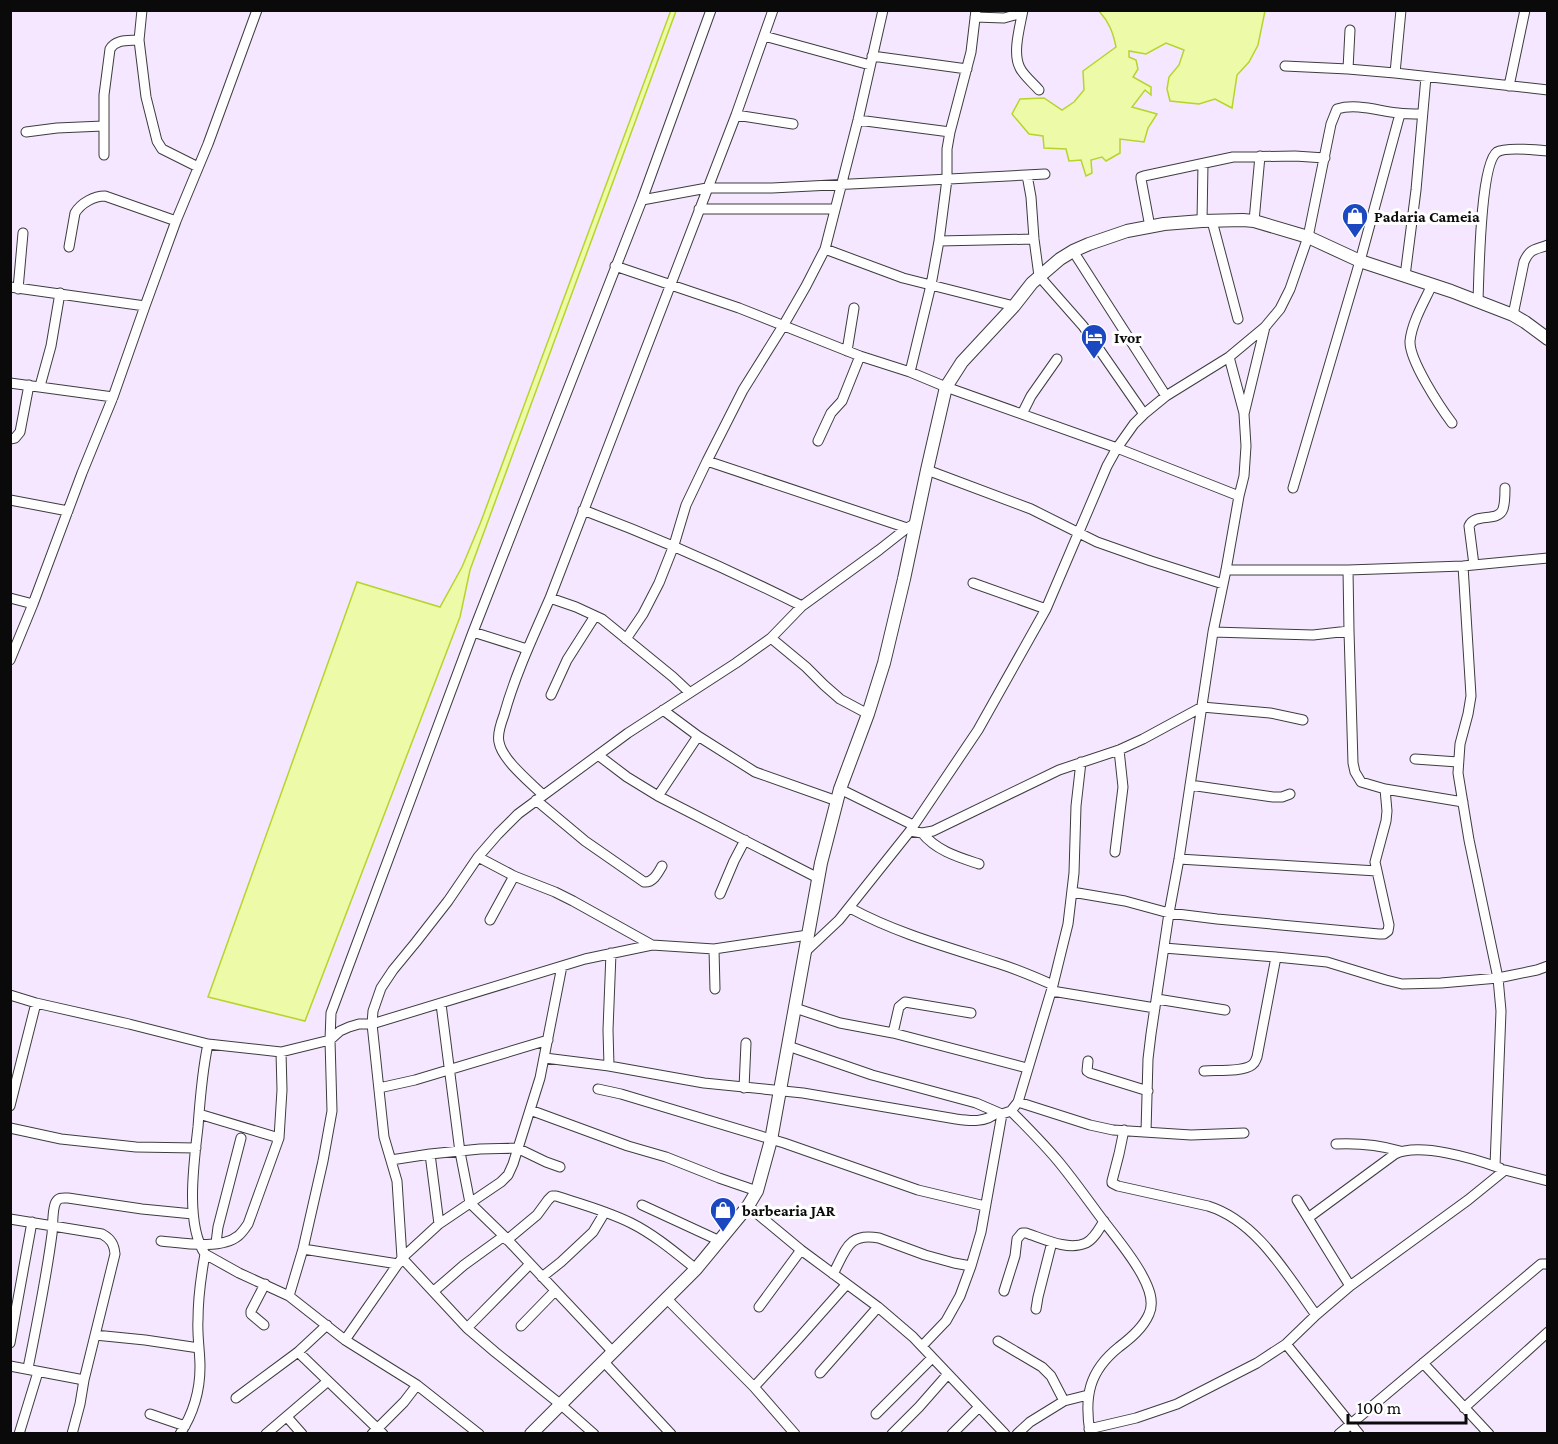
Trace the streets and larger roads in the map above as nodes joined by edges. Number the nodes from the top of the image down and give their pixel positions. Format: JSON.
{"nodes":[{"id":1,"x":141,"y":10,"type":"edge"},
{"id":2,"x":256,"y":10,"type":"edge"},
{"id":3,"x":711,"y":10,"type":"edge"},
{"id":4,"x":773,"y":10,"type":"edge"},
{"id":5,"x":883,"y":10,"type":"edge"},
{"id":6,"x":1401,"y":10,"type":"edge"},
{"id":7,"x":1525,"y":10,"type":"edge"},
{"id":8,"x":1022,"y":12,"type":"edge"},
{"id":9,"x":976,"y":14,"type":"edge"},
{"id":10,"x":1350,"y":30,"type":"dead end"},
{"id":11,"x":764,"y":36,"type":"junction"},
{"id":12,"x":139,"y":40,"type":"junction"},
{"id":13,"x":871,"y":60,"type":"junction"},
{"id":14,"x":1285,"y":66,"type":"dead end"},
{"id":15,"x":966,"y":69,"type":"junction"},
{"id":16,"x":1348,"y":69,"type":"junction"},
{"id":17,"x":1395,"y":73,"type":"junction"},
{"id":18,"x":1426,"y":77,"type":"junction"},
{"id":19,"x":1509,"y":86,"type":"junction"},
{"id":20,"x":1040,"y":90,"type":"dead end"},
{"id":21,"x":1548,"y":90,"type":"edge"},
{"id":22,"x":1400,"y":114,"type":"junction"},
{"id":23,"x":1422,"y":114,"type":"junction"},
{"id":24,"x":736,"y":115,"type":"junction"},
{"id":25,"x":858,"y":120,"type":"junction"},
{"id":26,"x":793,"y":124,"type":"dead end"},
{"id":27,"x":103,"y":126,"type":"junction"},
{"id":28,"x":26,"y":132,"type":"dead end"},
{"id":29,"x":950,"y":132,"type":"junction"},
{"id":30,"x":1548,"y":151,"type":"edge"},
{"id":31,"x":104,"y":155,"type":"dead end"},
{"id":32,"x":1260,"y":156,"type":"junction"},
{"id":33,"x":1325,"y":158,"type":"junction"},
{"id":34,"x":1203,"y":164,"type":"junction"},
{"id":35,"x":198,"y":167,"type":"junction"},
{"id":36,"x":1045,"y":174,"type":"dead end"},
{"id":37,"x":1027,"y":175,"type":"junction"},
{"id":38,"x":947,"y":179,"type":"junction"},
{"id":39,"x":842,"y":184,"type":"junction"},
{"id":40,"x":707,"y":188,"type":"junction"},
{"id":41,"x":642,"y":200,"type":"junction"},
{"id":42,"x":699,"y":209,"type":"junction"},
{"id":43,"x":835,"y":209,"type":"junction"},
{"id":44,"x":1207,"y":221,"type":"junction"},
{"id":45,"x":1254,"y":221,"type":"junction"},
{"id":46,"x":176,"y":222,"type":"junction"},
{"id":47,"x":1150,"y":227,"type":"junction"},
{"id":48,"x":23,"y":233,"type":"dead end"},
{"id":49,"x":1308,"y":237,"type":"junction"},
{"id":50,"x":1034,"y":239,"type":"junction"},
{"id":51,"x":939,"y":241,"type":"junction"},
{"id":52,"x":1548,"y":245,"type":"edge"},
{"id":53,"x":69,"y":247,"type":"dead end"},
{"id":54,"x":825,"y":249,"type":"junction"},
{"id":55,"x":1073,"y":251,"type":"junction"},
{"id":56,"x":1360,"y":261,"type":"junction"},
{"id":57,"x":615,"y":266,"type":"junction"},
{"id":58,"x":1040,"y":276,"type":"junction"},
{"id":59,"x":1405,"y":276,"type":"junction"},
{"id":60,"x":931,"y":285,"type":"junction"},
{"id":61,"x":1432,"y":285,"type":"junction"},
{"id":62,"x":670,"y":286,"type":"junction"},
{"id":63,"x":14,"y":288,"type":"edge"},
{"id":64,"x":60,"y":293,"type":"junction"},
{"id":65,"x":1478,"y":301,"type":"junction"},
{"id":66,"x":145,"y":306,"type":"junction"},
{"id":67,"x":1014,"y":306,"type":"junction"},
{"id":68,"x":854,"y":308,"type":"dead end"},
{"id":69,"x":1513,"y":315,"type":"junction"},
{"id":70,"x":1238,"y":319,"type":"dead end"},
{"id":71,"x":783,"y":326,"type":"junction"},
{"id":72,"x":1265,"y":327,"type":"junction"},
{"id":73,"x":1548,"y":339,"type":"edge"},
{"id":74,"x":847,"y":351,"type":"junction"},
{"id":75,"x":860,"y":356,"type":"junction"},
{"id":76,"x":1228,"y":357,"type":"junction"},
{"id":77,"x":1056,"y":359,"type":"dead end"},
{"id":78,"x":910,"y":372,"type":"junction"},
{"id":79,"x":10,"y":383,"type":"edge"},
{"id":80,"x":29,"y":385,"type":"junction"},
{"id":81,"x":40,"y":386,"type":"junction"},
{"id":82,"x":946,"y":387,"type":"junction"},
{"id":83,"x":1166,"y":396,"type":"junction"},
{"id":84,"x":113,"y":397,"type":"junction"},
{"id":85,"x":1022,"y":414,"type":"junction"},
{"id":86,"x":1144,"y":414,"type":"junction"},
{"id":87,"x":1244,"y":414,"type":"junction"},
{"id":88,"x":1452,"y":423,"type":"dead end"},
{"id":89,"x":10,"y":439,"type":"edge"},
{"id":90,"x":818,"y":441,"type":"dead end"},
{"id":91,"x":1117,"y":448,"type":"junction"},
{"id":92,"x":707,"y":461,"type":"junction"},
{"id":93,"x":927,"y":470,"type":"junction"},
{"id":94,"x":1293,"y":488,"type":"dead end"},
{"id":95,"x":1505,"y":489,"type":"dead end"},
{"id":96,"x":1239,"y":496,"type":"junction"},
{"id":97,"x":10,"y":500,"type":"edge"},
{"id":98,"x":583,"y":510,"type":"junction"},
{"id":99,"x":68,"y":511,"type":"junction"},
{"id":100,"x":912,"y":526,"type":"junction"},
{"id":101,"x":1079,"y":533,"type":"junction"},
{"id":102,"x":674,"y":545,"type":"junction"},
{"id":103,"x":1548,"y":558,"type":"edge"},
{"id":104,"x":1474,"y":565,"type":"junction"},
{"id":105,"x":1463,"y":566,"type":"junction"},
{"id":106,"x":1227,"y":570,"type":"junction"},
{"id":107,"x":1348,"y":570,"type":"junction"},
{"id":108,"x":973,"y":583,"type":"dead end"},
{"id":109,"x":1223,"y":584,"type":"junction"},
{"id":110,"x":10,"y":598,"type":"edge"},
{"id":111,"x":550,"y":598,"type":"junction"},
{"id":112,"x":33,"y":604,"type":"junction"},
{"id":113,"x":802,"y":606,"type":"junction"},
{"id":114,"x":1046,"y":609,"type":"junction"},
{"id":115,"x":595,"y":616,"type":"junction"},
{"id":116,"x":1349,"y":631,"type":"junction"},
{"id":117,"x":473,"y":632,"type":"junction"},
{"id":118,"x":1213,"y":632,"type":"junction"},
{"id":119,"x":771,"y":638,"type":"junction"},
{"id":120,"x":626,"y":639,"type":"junction"},
{"id":121,"x":527,"y":649,"type":"junction"},
{"id":122,"x":11,"y":657,"type":"edge"},
{"id":123,"x":689,"y":692,"type":"junction"},
{"id":124,"x":551,"y":695,"type":"dead end"},
{"id":125,"x":1202,"y":706,"type":"junction"},
{"id":126,"x":663,"y":710,"type":"junction"},
{"id":127,"x":868,"y":714,"type":"junction"},
{"id":128,"x":1303,"y":720,"type":"dead end"},
{"id":129,"x":698,"y":736,"type":"junction"},
{"id":130,"x":1119,"y":750,"type":"junction"},
{"id":131,"x":598,"y":755,"type":"junction"},
{"id":132,"x":1415,"y":759,"type":"dead end"},
{"id":133,"x":1081,"y":762,"type":"junction"},
{"id":134,"x":1458,"y":762,"type":"junction"},
{"id":135,"x":1190,"y":785,"type":"junction"},
{"id":136,"x":1384,"y":789,"type":"junction"},
{"id":137,"x":1290,"y":794,"type":"dead end"},
{"id":138,"x":839,"y":795,"type":"junction"},
{"id":139,"x":658,"y":796,"type":"junction"},
{"id":140,"x":540,"y":798,"type":"junction"},
{"id":141,"x":1463,"y":802,"type":"junction"},
{"id":142,"x":912,"y":828,"type":"junction"},
{"id":143,"x":922,"y":833,"type":"junction"},
{"id":144,"x":745,"y":840,"type":"junction"},
{"id":145,"x":1115,"y":852,"type":"dead end"},
{"id":146,"x":478,"y":857,"type":"junction"},
{"id":147,"x":1179,"y":859,"type":"junction"},
{"id":148,"x":979,"y":864,"type":"dead end"},
{"id":149,"x":662,"y":866,"type":"dead end"},
{"id":150,"x":1377,"y":871,"type":"junction"},
{"id":151,"x":514,"y":876,"type":"junction"},
{"id":152,"x":818,"y":878,"type":"junction"},
{"id":153,"x":1072,"y":892,"type":"junction"},
{"id":154,"x":720,"y":894,"type":"dead end"},
{"id":155,"x":850,"y":908,"type":"junction"},
{"id":156,"x":1169,"y":913,"type":"junction"},
{"id":157,"x":490,"y":920,"type":"dead end"},
{"id":158,"x":808,"y":935,"type":"junction"},
{"id":159,"x":652,"y":945,"type":"junction"},
{"id":160,"x":1164,"y":948,"type":"junction"},
{"id":161,"x":714,"y":949,"type":"junction"},
{"id":162,"x":805,"y":952,"type":"junction"},
{"id":163,"x":611,"y":953,"type":"junction"},
{"id":164,"x":1276,"y":957,"type":"junction"},
{"id":165,"x":562,"y":966,"type":"junction"},
{"id":166,"x":1548,"y":966,"type":"edge"},
{"id":167,"x":1498,"y":978,"type":"junction"},
{"id":168,"x":1052,"y":988,"type":"junction"},
{"id":169,"x":715,"y":989,"type":"dead end"},
{"id":170,"x":10,"y":995,"type":"edge"},
{"id":171,"x":36,"y":1003,"type":"junction"},
{"id":172,"x":1156,"y":1003,"type":"junction"},
{"id":173,"x":441,"y":1004,"type":"junction"},
{"id":174,"x":795,"y":1008,"type":"junction"},
{"id":175,"x":1225,"y":1010,"type":"dead end"},
{"id":176,"x":971,"y":1013,"type":"dead end"},
{"id":177,"x":372,"y":1024,"type":"junction"},
{"id":178,"x":893,"y":1034,"type":"junction"},
{"id":179,"x":330,"y":1040,"type":"junction"},
{"id":180,"x":548,"y":1040,"type":"junction"},
{"id":181,"x":746,"y":1043,"type":"dead end"},
{"id":182,"x":208,"y":1044,"type":"junction"},
{"id":183,"x":788,"y":1046,"type":"junction"},
{"id":184,"x":281,"y":1052,"type":"junction"},
{"id":185,"x":545,"y":1058,"type":"junction"},
{"id":186,"x":1088,"y":1061,"type":"dead end"},
{"id":187,"x":609,"y":1066,"type":"junction"},
{"id":188,"x":1028,"y":1068,"type":"junction"},
{"id":189,"x":450,"y":1069,"type":"junction"},
{"id":190,"x":1204,"y":1071,"type":"dead end"},
{"id":191,"x":14,"y":1079,"type":"edge"},
{"id":192,"x":379,"y":1088,"type":"junction"},
{"id":193,"x":744,"y":1088,"type":"junction"},
{"id":194,"x":598,"y":1089,"type":"dead end"},
{"id":195,"x":780,"y":1090,"type":"junction"},
{"id":196,"x":1148,"y":1091,"type":"junction"},
{"id":197,"x":1018,"y":1102,"type":"junction"},
{"id":198,"x":10,"y":1106,"type":"edge"},
{"id":199,"x":530,"y":1110,"type":"junction"},
{"id":200,"x":1003,"y":1112,"type":"junction"},
{"id":201,"x":199,"y":1114,"type":"junction"},
{"id":202,"x":10,"y":1128,"type":"edge"},
{"id":203,"x":1124,"y":1130,"type":"junction"},
{"id":204,"x":1146,"y":1132,"type":"junction"},
{"id":205,"x":1244,"y":1133,"type":"dead end"},
{"id":206,"x":240,"y":1138,"type":"dead end"},
{"id":207,"x":279,"y":1138,"type":"junction"},
{"id":208,"x":771,"y":1140,"type":"junction"},
{"id":209,"x":1336,"y":1144,"type":"dead end"},
{"id":210,"x":196,"y":1148,"type":"junction"},
{"id":211,"x":518,"y":1148,"type":"junction"},
{"id":212,"x":1400,"y":1151,"type":"junction"},
{"id":213,"x":460,"y":1152,"type":"junction"},
{"id":214,"x":430,"y":1154,"type":"junction"},
{"id":215,"x":391,"y":1160,"type":"junction"},
{"id":216,"x":1495,"y":1166,"type":"junction"},
{"id":217,"x":561,"y":1167,"type":"dead end"},
{"id":218,"x":1505,"y":1170,"type":"junction"},
{"id":219,"x":1548,"y":1181,"type":"edge"},
{"id":220,"x":757,"y":1191,"type":"junction"},
{"id":221,"x":1297,"y":1200,"type":"dead end"},
{"id":222,"x":470,"y":1203,"type":"junction"},
{"id":223,"x":642,"y":1205,"type":"dead end"},
{"id":224,"x":747,"y":1206,"type":"junction"},
{"id":225,"x":985,"y":1206,"type":"junction"},
{"id":226,"x":605,"y":1212,"type":"junction"},
{"id":227,"x":194,"y":1214,"type":"junction"},
{"id":228,"x":10,"y":1218,"type":"edge"},
{"id":229,"x":1308,"y":1218,"type":"junction"},
{"id":230,"x":1104,"y":1221,"type":"junction"},
{"id":231,"x":32,"y":1222,"type":"junction"},
{"id":232,"x":439,"y":1224,"type":"junction"},
{"id":233,"x":53,"y":1226,"type":"junction"},
{"id":234,"x":506,"y":1238,"type":"junction"},
{"id":235,"x":161,"y":1241,"type":"dead end"},
{"id":236,"x":720,"y":1241,"type":"junction"},
{"id":237,"x":1052,"y":1242,"type":"junction"},
{"id":238,"x":199,"y":1244,"type":"junction"},
{"id":239,"x":216,"y":1244,"type":"junction"},
{"id":240,"x":303,"y":1249,"type":"junction"},
{"id":241,"x":801,"y":1250,"type":"junction"},
{"id":242,"x":205,"y":1254,"type":"junction"},
{"id":243,"x":400,"y":1261,"type":"junction"},
{"id":244,"x":530,"y":1264,"type":"junction"},
{"id":245,"x":1548,"y":1264,"type":"edge"},
{"id":246,"x":970,"y":1266,"type":"junction"},
{"id":247,"x":696,"y":1269,"type":"junction"},
{"id":248,"x":833,"y":1274,"type":"junction"},
{"id":249,"x":542,"y":1277,"type":"junction"},
{"id":250,"x":265,"y":1284,"type":"junction"},
{"id":251,"x":846,"y":1285,"type":"junction"},
{"id":252,"x":1350,"y":1286,"type":"junction"},
{"id":253,"x":434,"y":1291,"type":"junction"},
{"id":254,"x":555,"y":1291,"type":"junction"},
{"id":255,"x":1004,"y":1291,"type":"dead end"},
{"id":256,"x":289,"y":1296,"type":"junction"},
{"id":257,"x":666,"y":1298,"type":"junction"},
{"id":258,"x":759,"y":1307,"type":"dead end"},
{"id":259,"x":878,"y":1307,"type":"junction"},
{"id":260,"x":1036,"y":1309,"type":"dead end"},
{"id":261,"x":1316,"y":1315,"type":"junction"},
{"id":262,"x":264,"y":1325,"type":"dead end"},
{"id":263,"x":327,"y":1325,"type":"junction"},
{"id":264,"x":521,"y":1326,"type":"dead end"},
{"id":265,"x":467,"y":1328,"type":"junction"},
{"id":266,"x":1548,"y":1332,"type":"edge"},
{"id":267,"x":95,"y":1335,"type":"junction"},
{"id":268,"x":345,"y":1340,"type":"junction"},
{"id":269,"x":998,"y":1341,"type":"dead end"},
{"id":270,"x":10,"y":1343,"type":"edge"},
{"id":271,"x":1286,"y":1344,"type":"junction"},
{"id":272,"x":922,"y":1346,"type":"junction"},
{"id":273,"x":199,"y":1348,"type":"junction"},
{"id":274,"x":298,"y":1352,"type":"junction"},
{"id":275,"x":613,"y":1352,"type":"junction"},
{"id":276,"x":932,"y":1358,"type":"junction"},
{"id":277,"x":604,"y":1362,"type":"junction"},
{"id":278,"x":1423,"y":1363,"type":"junction"},
{"id":279,"x":10,"y":1366,"type":"edge"},
{"id":280,"x":28,"y":1368,"type":"junction"},
{"id":281,"x":38,"y":1372,"type":"junction"},
{"id":282,"x":820,"y":1373,"type":"dead end"},
{"id":283,"x":948,"y":1374,"type":"junction"},
{"id":284,"x":84,"y":1380,"type":"junction"},
{"id":285,"x":328,"y":1381,"type":"junction"},
{"id":286,"x":417,"y":1385,"type":"junction"},
{"id":287,"x":753,"y":1387,"type":"junction"},
{"id":288,"x":1088,"y":1395,"type":"junction"},
{"id":289,"x":236,"y":1398,"type":"dead end"},
{"id":290,"x":1064,"y":1401,"type":"junction"},
{"id":291,"x":560,"y":1404,"type":"junction"},
{"id":292,"x":979,"y":1407,"type":"junction"},
{"id":293,"x":1464,"y":1408,"type":"junction"},
{"id":294,"x":150,"y":1414,"type":"dead end"},
{"id":295,"x":876,"y":1414,"type":"dead end"},
{"id":296,"x":287,"y":1417,"type":"junction"},
{"id":297,"x":1350,"y":1424,"type":"junction"},
{"id":298,"x":182,"y":1430,"type":"edge"},
{"id":299,"x":1089,"y":1431,"type":"edge"},
{"id":300,"x":378,"y":1432,"type":"edge"},
{"id":301,"x":1487,"y":1433,"type":"edge"},
{"id":302,"x":19,"y":1434,"type":"edge"},
{"id":303,"x":72,"y":1434,"type":"edge"},
{"id":304,"x":266,"y":1434,"type":"edge"},
{"id":305,"x":302,"y":1434,"type":"edge"},
{"id":306,"x":479,"y":1434,"type":"edge"},
{"id":307,"x":531,"y":1434,"type":"edge"},
{"id":308,"x":594,"y":1434,"type":"edge"},
{"id":309,"x":671,"y":1434,"type":"edge"},
{"id":310,"x":795,"y":1434,"type":"edge"},
{"id":311,"x":892,"y":1434,"type":"edge"},
{"id":312,"x":952,"y":1434,"type":"edge"},
{"id":313,"x":1005,"y":1434,"type":"edge"},
{"id":314,"x":1017,"y":1434,"type":"edge"},
{"id":315,"x":1339,"y":1434,"type":"edge"},
{"id":316,"x":1359,"y":1434,"type":"edge"}],
"edges":[{"from":1,"to":12,"type":"street"},
{"from":2,"to":35,"type":"street"},
{"from":3,"to":41,"type":"street"},
{"from":4,"to":11,"type":"street"},
{"from":5,"to":13,"type":"street"},
{"from":6,"to":17,"type":"street"},
{"from":7,"to":19,"type":"street"},
{"from":8,"to":9,"type":"street"},
{"from":8,"to":20,"type":"street"},
{"from":9,"to":15,"type":"street"},
{"from":10,"to":16,"type":"street"},
{"from":11,"to":13,"type":"street"},
{"from":11,"to":24,"type":"street"},
{"from":12,"to":27,"type":"street"},
{"from":12,"to":35,"type":"street"},
{"from":13,"to":15,"type":"street"},
{"from":13,"to":25,"type":"street"},
{"from":14,"to":16,"type":"street"},
{"from":15,"to":29,"type":"street"},
{"from":16,"to":17,"type":"street"},
{"from":17,"to":18,"type":"street"},
{"from":18,"to":19,"type":"street"},
{"from":18,"to":23,"type":"street"},
{"from":19,"to":21,"type":"street"},
{"from":22,"to":23,"type":"street"},
{"from":22,"to":33,"type":"street"},
{"from":22,"to":56,"type":"street"},
{"from":23,"to":59,"type":"street"},
{"from":24,"to":26,"type":"street"},
{"from":24,"to":40,"type":"street"},
{"from":25,"to":29,"type":"street"},
{"from":25,"to":39,"type":"street"},
{"from":27,"to":28,"type":"street"},
{"from":27,"to":31,"type":"street"},
{"from":29,"to":38,"type":"street"},
{"from":30,"to":65,"type":"street"},
{"from":32,"to":33,"type":"street"},
{"from":32,"to":34,"type":"street"},
{"from":32,"to":45,"type":"street"},
{"from":33,"to":49,"type":"street"},
{"from":34,"to":44,"type":"street"},
{"from":34,"to":47,"type":"street"},
{"from":35,"to":46,"type":"street"},
{"from":36,"to":37,"type":"street"},
{"from":37,"to":38,"type":"street"},
{"from":37,"to":50,"type":"street"},
{"from":38,"to":39,"type":"street"},
{"from":38,"to":51,"type":"street"},
{"from":39,"to":40,"type":"street"},
{"from":39,"to":43,"type":"street"},
{"from":40,"to":41,"type":"street"},
{"from":40,"to":42,"type":"street"},
{"from":41,"to":57,"type":"street"},
{"from":42,"to":43,"type":"street"},
{"from":42,"to":62,"type":"street"},
{"from":43,"to":54,"type":"street"},
{"from":44,"to":45,"type":"street"},
{"from":44,"to":47,"type":"street"},
{"from":44,"to":70,"type":"street"},
{"from":45,"to":49,"type":"street"},
{"from":46,"to":53,"type":"street"},
{"from":46,"to":66,"type":"street"},
{"from":47,"to":55,"type":"street"},
{"from":48,"to":63,"type":"street"},
{"from":49,"to":56,"type":"street"},
{"from":49,"to":72,"type":"street"},
{"from":50,"to":51,"type":"street"},
{"from":50,"to":58,"type":"street"},
{"from":51,"to":60,"type":"street"},
{"from":52,"to":69,"type":"street"},
{"from":54,"to":60,"type":"street"},
{"from":54,"to":71,"type":"street"},
{"from":55,"to":58,"type":"street"},
{"from":55,"to":83,"type":"street"},
{"from":56,"to":59,"type":"street"},
{"from":56,"to":94,"type":"street"},
{"from":57,"to":62,"type":"street"},
{"from":57,"to":117,"type":"street"},
{"from":58,"to":67,"type":"street"},
{"from":58,"to":86,"type":"street"},
{"from":59,"to":61,"type":"street"},
{"from":60,"to":67,"type":"street"},
{"from":60,"to":78,"type":"street"},
{"from":61,"to":65,"type":"street"},
{"from":61,"to":88,"type":"street"},
{"from":62,"to":71,"type":"street"},
{"from":62,"to":98,"type":"street"},
{"from":63,"to":64,"type":"street"},
{"from":64,"to":66,"type":"street"},
{"from":64,"to":81,"type":"street"},
{"from":65,"to":69,"type":"street"},
{"from":66,"to":84,"type":"street"},
{"from":67,"to":82,"type":"street"},
{"from":68,"to":74,"type":"street"},
{"from":69,"to":73,"type":"street"},
{"from":71,"to":74,"type":"street"},
{"from":71,"to":92,"type":"street"},
{"from":72,"to":76,"type":"street"},
{"from":72,"to":87,"type":"street"},
{"from":74,"to":75,"type":"street"},
{"from":75,"to":78,"type":"street"},
{"from":75,"to":90,"type":"street"},
{"from":76,"to":83,"type":"street"},
{"from":76,"to":87,"type":"street"},
{"from":77,"to":85,"type":"street"},
{"from":78,"to":82,"type":"street"},
{"from":79,"to":80,"type":"street"},
{"from":80,"to":81,"type":"street"},
{"from":80,"to":89,"type":"street"},
{"from":81,"to":84,"type":"street"},
{"from":82,"to":85,"type":"street"},
{"from":82,"to":93,"type":"street"},
{"from":83,"to":86,"type":"street"},
{"from":84,"to":99,"type":"street"},
{"from":85,"to":91,"type":"street"},
{"from":86,"to":91,"type":"street"},
{"from":87,"to":96,"type":"street"},
{"from":91,"to":96,"type":"street"},
{"from":91,"to":101,"type":"street"},
{"from":92,"to":100,"type":"street"},
{"from":92,"to":102,"type":"street"},
{"from":93,"to":100,"type":"street"},
{"from":93,"to":101,"type":"street"},
{"from":95,"to":104,"type":"street"},
{"from":96,"to":106,"type":"street"},
{"from":97,"to":99,"type":"street"},
{"from":98,"to":102,"type":"street"},
{"from":98,"to":111,"type":"street"},
{"from":99,"to":112,"type":"street"},
{"from":100,"to":113,"type":"street"},
{"from":100,"to":127,"type":"street"},
{"from":101,"to":109,"type":"street"},
{"from":101,"to":114,"type":"street"},
{"from":102,"to":113,"type":"street"},
{"from":102,"to":120,"type":"street"},
{"from":103,"to":104,"type":"street"},
{"from":104,"to":105,"type":"street"},
{"from":105,"to":107,"type":"street"},
{"from":105,"to":134,"type":"street"},
{"from":106,"to":107,"type":"street"},
{"from":106,"to":109,"type":"street"},
{"from":107,"to":116,"type":"street"},
{"from":108,"to":114,"type":"street"},
{"from":109,"to":118,"type":"street"},
{"from":110,"to":112,"type":"street"},
{"from":111,"to":115,"type":"street"},
{"from":111,"to":121,"type":"street"},
{"from":112,"to":122,"type":"street"},
{"from":113,"to":119,"type":"street"},
{"from":114,"to":142,"type":"street"},
{"from":115,"to":120,"type":"street"},
{"from":115,"to":124,"type":"street"},
{"from":116,"to":118,"type":"street"},
{"from":116,"to":136,"type":"street"},
{"from":117,"to":121,"type":"street"},
{"from":117,"to":179,"type":"street"},
{"from":118,"to":125,"type":"street"},
{"from":119,"to":123,"type":"street"},
{"from":119,"to":127,"type":"street"},
{"from":120,"to":123,"type":"street"},
{"from":121,"to":140,"type":"street"},
{"from":123,"to":126,"type":"street"},
{"from":125,"to":128,"type":"street"},
{"from":125,"to":130,"type":"street"},
{"from":125,"to":135,"type":"street"},
{"from":126,"to":129,"type":"street"},
{"from":126,"to":131,"type":"street"},
{"from":127,"to":138,"type":"street"},
{"from":129,"to":138,"type":"street"},
{"from":129,"to":139,"type":"street"},
{"from":130,"to":133,"type":"street"},
{"from":130,"to":145,"type":"street"},
{"from":131,"to":139,"type":"street"},
{"from":131,"to":140,"type":"street"},
{"from":132,"to":134,"type":"street"},
{"from":133,"to":143,"type":"street"},
{"from":133,"to":153,"type":"street"},
{"from":134,"to":141,"type":"street"},
{"from":135,"to":137,"type":"street"},
{"from":135,"to":147,"type":"street"},
{"from":136,"to":141,"type":"street"},
{"from":136,"to":150,"type":"street"},
{"from":138,"to":142,"type":"street"},
{"from":138,"to":152,"type":"street"},
{"from":139,"to":144,"type":"street"},
{"from":140,"to":146,"type":"street"},
{"from":140,"to":149,"type":"street"},
{"from":141,"to":167,"type":"street"},
{"from":142,"to":143,"type":"street"},
{"from":142,"to":155,"type":"street"},
{"from":143,"to":148,"type":"street"},
{"from":144,"to":152,"type":"street"},
{"from":144,"to":154,"type":"street"},
{"from":146,"to":151,"type":"street"},
{"from":146,"to":177,"type":"street"},
{"from":147,"to":150,"type":"street"},
{"from":147,"to":156,"type":"street"},
{"from":150,"to":156,"type":"street"},
{"from":151,"to":157,"type":"street"},
{"from":151,"to":159,"type":"street"},
{"from":152,"to":158,"type":"street"},
{"from":153,"to":156,"type":"street"},
{"from":153,"to":168,"type":"street"},
{"from":155,"to":162,"type":"street"},
{"from":155,"to":168,"type":"street"},
{"from":156,"to":160,"type":"street"},
{"from":158,"to":161,"type":"street"},
{"from":158,"to":162,"type":"street"},
{"from":159,"to":161,"type":"street"},
{"from":159,"to":163,"type":"street"},
{"from":160,"to":164,"type":"street"},
{"from":160,"to":172,"type":"street"},
{"from":161,"to":169,"type":"street"},
{"from":162,"to":174,"type":"street"},
{"from":163,"to":165,"type":"street"},
{"from":163,"to":187,"type":"street"},
{"from":164,"to":167,"type":"street"},
{"from":164,"to":190,"type":"street"},
{"from":165,"to":173,"type":"street"},
{"from":165,"to":180,"type":"street"},
{"from":166,"to":167,"type":"street"},
{"from":167,"to":216,"type":"street"},
{"from":168,"to":172,"type":"street"},
{"from":168,"to":188,"type":"street"},
{"from":170,"to":171,"type":"street"},
{"from":171,"to":182,"type":"street"},
{"from":171,"to":191,"type":"street"},
{"from":172,"to":175,"type":"street"},
{"from":172,"to":196,"type":"street"},
{"from":173,"to":177,"type":"street"},
{"from":173,"to":189,"type":"street"},
{"from":174,"to":178,"type":"street"},
{"from":174,"to":183,"type":"street"},
{"from":176,"to":178,"type":"street"},
{"from":177,"to":179,"type":"street"},
{"from":177,"to":192,"type":"street"},
{"from":178,"to":188,"type":"street"},
{"from":179,"to":184,"type":"street"},
{"from":179,"to":240,"type":"street"},
{"from":180,"to":185,"type":"street"},
{"from":180,"to":189,"type":"street"},
{"from":181,"to":193,"type":"street"},
{"from":182,"to":184,"type":"street"},
{"from":182,"to":201,"type":"street"},
{"from":183,"to":195,"type":"street"},
{"from":183,"to":200,"type":"street"},
{"from":184,"to":207,"type":"street"},
{"from":185,"to":187,"type":"street"},
{"from":185,"to":199,"type":"street"},
{"from":186,"to":196,"type":"street"},
{"from":187,"to":193,"type":"street"},
{"from":188,"to":197,"type":"street"},
{"from":189,"to":192,"type":"street"},
{"from":189,"to":213,"type":"street"},
{"from":191,"to":198,"type":"street"},
{"from":192,"to":215,"type":"street"},
{"from":193,"to":195,"type":"street"},
{"from":194,"to":208,"type":"street"},
{"from":195,"to":200,"type":"street"},
{"from":195,"to":208,"type":"street"},
{"from":196,"to":204,"type":"street"},
{"from":197,"to":200,"type":"street"},
{"from":197,"to":203,"type":"street"},
{"from":199,"to":211,"type":"street"},
{"from":199,"to":220,"type":"street"},
{"from":200,"to":225,"type":"street"},
{"from":200,"to":230,"type":"street"},
{"from":201,"to":207,"type":"street"},
{"from":201,"to":210,"type":"street"},
{"from":202,"to":210,"type":"street"},
{"from":203,"to":204,"type":"street"},
{"from":203,"to":261,"type":"street"},
{"from":204,"to":205,"type":"street"},
{"from":206,"to":239,"type":"street"},
{"from":207,"to":239,"type":"street"},
{"from":208,"to":220,"type":"street"},
{"from":208,"to":225,"type":"street"},
{"from":209,"to":212,"type":"street"},
{"from":210,"to":227,"type":"street"},
{"from":211,"to":213,"type":"street"},
{"from":211,"to":217,"type":"street"},
{"from":211,"to":222,"type":"street"},
{"from":212,"to":216,"type":"street"},
{"from":212,"to":229,"type":"street"},
{"from":213,"to":214,"type":"street"},
{"from":213,"to":222,"type":"street"},
{"from":214,"to":215,"type":"street"},
{"from":214,"to":232,"type":"street"},
{"from":215,"to":243,"type":"street"},
{"from":216,"to":218,"type":"street"},
{"from":218,"to":219,"type":"street"},
{"from":218,"to":252,"type":"street"},
{"from":220,"to":224,"type":"street"},
{"from":221,"to":229,"type":"street"},
{"from":222,"to":232,"type":"street"},
{"from":222,"to":234,"type":"street"},
{"from":223,"to":236,"type":"street"},
{"from":224,"to":236,"type":"street"},
{"from":224,"to":241,"type":"street"},
{"from":225,"to":246,"type":"street"},
{"from":226,"to":234,"type":"street"},
{"from":226,"to":247,"type":"street"},
{"from":226,"to":249,"type":"street"},
{"from":227,"to":233,"type":"street"},
{"from":227,"to":238,"type":"street"},
{"from":228,"to":231,"type":"street"},
{"from":229,"to":252,"type":"street"},
{"from":230,"to":237,"type":"street"},
{"from":230,"to":288,"type":"street"},
{"from":231,"to":233,"type":"street"},
{"from":231,"to":270,"type":"street"},
{"from":232,"to":243,"type":"street"},
{"from":233,"to":267,"type":"street"},
{"from":233,"to":280,"type":"street"},
{"from":234,"to":244,"type":"street"},
{"from":234,"to":253,"type":"street"},
{"from":235,"to":238,"type":"street"},
{"from":236,"to":247,"type":"street"},
{"from":237,"to":255,"type":"street"},
{"from":237,"to":260,"type":"street"},
{"from":238,"to":239,"type":"street"},
{"from":238,"to":242,"type":"street"},
{"from":240,"to":243,"type":"street"},
{"from":240,"to":256,"type":"street"},
{"from":241,"to":248,"type":"street"},
{"from":241,"to":258,"type":"street"},
{"from":242,"to":250,"type":"street"},
{"from":242,"to":273,"type":"street"},
{"from":243,"to":253,"type":"street"},
{"from":243,"to":268,"type":"street"},
{"from":244,"to":249,"type":"street"},
{"from":244,"to":265,"type":"street"},
{"from":245,"to":278,"type":"street"},
{"from":246,"to":248,"type":"street"},
{"from":246,"to":272,"type":"street"},
{"from":247,"to":257,"type":"street"},
{"from":248,"to":251,"type":"street"},
{"from":249,"to":254,"type":"street"},
{"from":250,"to":256,"type":"street"},
{"from":250,"to":262,"type":"street"},
{"from":251,"to":259,"type":"street"},
{"from":251,"to":287,"type":"street"},
{"from":252,"to":261,"type":"street"},
{"from":253,"to":265,"type":"street"},
{"from":254,"to":264,"type":"street"},
{"from":254,"to":275,"type":"street"},
{"from":256,"to":263,"type":"street"},
{"from":257,"to":275,"type":"street"},
{"from":257,"to":287,"type":"street"},
{"from":259,"to":272,"type":"street"},
{"from":259,"to":282,"type":"street"},
{"from":261,"to":271,"type":"street"},
{"from":263,"to":268,"type":"street"},
{"from":263,"to":274,"type":"street"},
{"from":265,"to":291,"type":"street"},
{"from":266,"to":293,"type":"street"},
{"from":267,"to":273,"type":"street"},
{"from":267,"to":284,"type":"street"},
{"from":268,"to":286,"type":"street"},
{"from":269,"to":290,"type":"street"},
{"from":271,"to":297,"type":"street"},
{"from":271,"to":299,"type":"street"},
{"from":272,"to":276,"type":"street"},
{"from":273,"to":298,"type":"street"},
{"from":274,"to":285,"type":"street"},
{"from":274,"to":289,"type":"street"},
{"from":275,"to":277,"type":"street"},
{"from":276,"to":283,"type":"street"},
{"from":276,"to":295,"type":"street"},
{"from":277,"to":291,"type":"street"},
{"from":277,"to":309,"type":"street"},
{"from":278,"to":293,"type":"street"},
{"from":278,"to":297,"type":"street"},
{"from":279,"to":280,"type":"street"},
{"from":280,"to":281,"type":"street"},
{"from":281,"to":284,"type":"street"},
{"from":281,"to":302,"type":"street"},
{"from":283,"to":292,"type":"street"},
{"from":283,"to":311,"type":"street"},
{"from":284,"to":303,"type":"street"},
{"from":285,"to":296,"type":"street"},
{"from":285,"to":300,"type":"street"},
{"from":286,"to":300,"type":"street"},
{"from":286,"to":306,"type":"street"},
{"from":287,"to":310,"type":"street"},
{"from":288,"to":290,"type":"street"},
{"from":288,"to":299,"type":"street"},
{"from":290,"to":314,"type":"street"},
{"from":291,"to":307,"type":"street"},
{"from":291,"to":308,"type":"street"},
{"from":292,"to":312,"type":"street"},
{"from":292,"to":313,"type":"street"},
{"from":293,"to":301,"type":"street"},
{"from":294,"to":298,"type":"street"},
{"from":296,"to":304,"type":"street"},
{"from":296,"to":305,"type":"street"},
{"from":297,"to":315,"type":"street"},
{"from":297,"to":316,"type":"street"}]}
